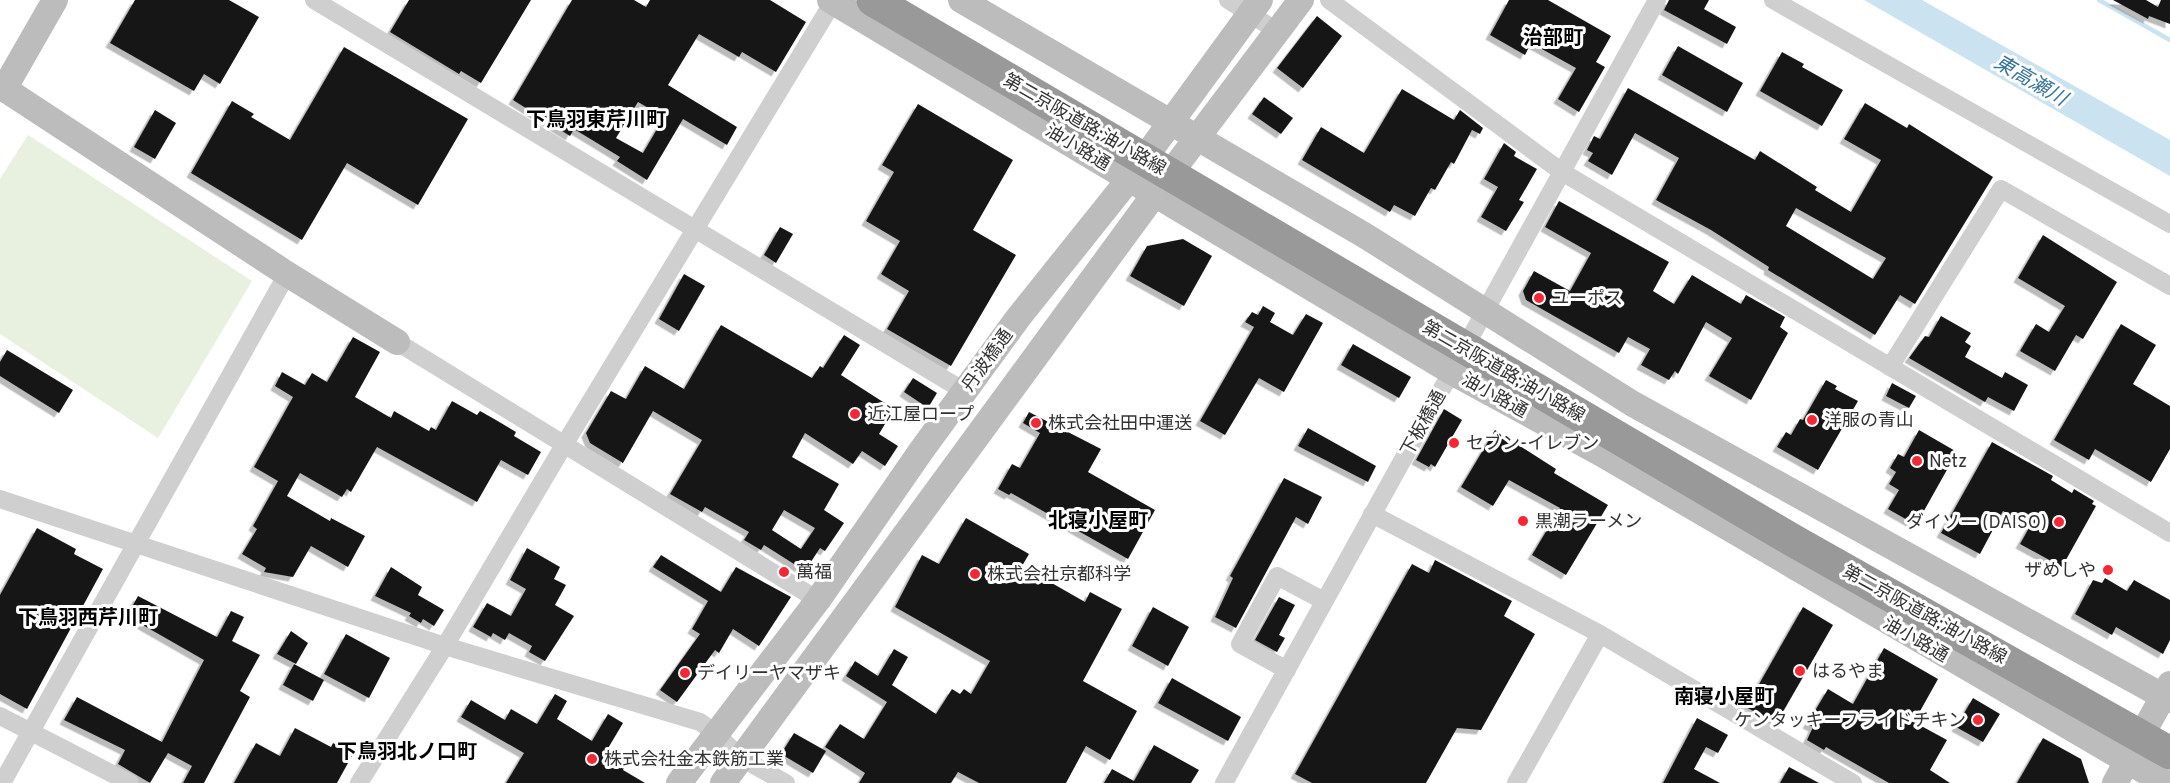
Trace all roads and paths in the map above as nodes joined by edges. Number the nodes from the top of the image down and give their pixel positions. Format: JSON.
{"nodes":[{"id":1,"x":55,"y":0,"type":"edge"},
{"id":2,"x":314,"y":0,"type":"edge"},
{"id":3,"x":873,"y":0,"type":"edge"},
{"id":4,"x":905,"y":0,"type":"edge"},
{"id":5,"x":961,"y":0,"type":"edge"},
{"id":6,"x":1227,"y":0,"type":"edge"},
{"id":7,"x":1301,"y":0,"type":"edge"},
{"id":8,"x":1329,"y":0,"type":"edge"},
{"id":9,"x":1657,"y":0,"type":"edge"},
{"id":10,"x":1773,"y":0,"type":"edge"},
{"id":11,"x":832,"y":1,"type":"edge"},
{"id":12,"x":1255,"y":7,"type":"edge"},
{"id":13,"x":1277,"y":31,"type":"junction"},
{"id":14,"x":1,"y":91,"type":"edge"},
{"id":15,"x":1172,"y":122,"type":"junction"},
{"id":16,"x":1198,"y":137,"type":"junction"},
{"id":17,"x":1562,"y":172,"type":"junction"},
{"id":18,"x":1130,"y":178,"type":"junction"},
{"id":19,"x":1154,"y":195,"type":"junction"},
{"id":20,"x":2170,"y":224,"type":"edge"},
{"id":21,"x":696,"y":230,"type":"junction"},
{"id":22,"x":287,"y":274,"type":"junction"},
{"id":23,"x":2170,"y":286,"type":"edge"},
{"id":24,"x":1485,"y":311,"type":"junction"},
{"id":25,"x":397,"y":342,"type":"joint"},
{"id":26,"x":1890,"y":367,"type":"junction"},
{"id":27,"x":1452,"y":372,"type":"junction"},
{"id":28,"x":964,"y":391,"type":"junction"},
{"id":29,"x":995,"y":411,"type":"junction"},
{"id":30,"x":564,"y":445,"type":"junction"},
{"id":31,"x":0,"y":500,"type":"edge"},
{"id":32,"x":1372,"y":514,"type":"junction"},
{"id":33,"x":2170,"y":533,"type":"edge"},
{"id":34,"x":137,"y":543,"type":"junction"},
{"id":35,"x":818,"y":600,"type":"junction"},
{"id":36,"x":1324,"y":601,"type":"junction"},
{"id":37,"x":844,"y":618,"type":"junction"},
{"id":38,"x":1600,"y":634,"type":"junction"},
{"id":39,"x":445,"y":646,"type":"junction"},
{"id":40,"x":1287,"y":670,"type":"junction"},
{"id":41,"x":2168,"y":693,"type":"edge"},
{"id":42,"x":0,"y":716,"type":"edge"},
{"id":43,"x":2170,"y":729,"type":"edge"},
{"id":44,"x":31,"y":732,"type":"junction"},
{"id":45,"x":716,"y":733,"type":"junction"},
{"id":46,"x":2170,"y":753,"type":"edge"},
{"id":47,"x":741,"y":758,"type":"junction"},
{"id":48,"x":2120,"y":772,"type":"edge"},
{"id":49,"x":2,"y":783,"type":"edge"},
{"id":50,"x":130,"y":783,"type":"edge"},
{"id":51,"x":359,"y":783,"type":"edge"},
{"id":52,"x":679,"y":783,"type":"edge"},
{"id":53,"x":723,"y":783,"type":"edge"},
{"id":54,"x":786,"y":783,"type":"edge"},
{"id":55,"x":1224,"y":783,"type":"edge"},
{"id":56,"x":1516,"y":783,"type":"edge"},
{"id":57,"x":1853,"y":783,"type":"edge"},
{"id":58,"x":2165,"y":783,"type":"edge"}],
"edges":[{"from":1,"to":14,"type":"street"},
{"from":2,"to":21,"type":"street"},
{"from":3,"to":46,"type":"highway","name":"第二京阪道路;油小路線","bridge":true},
{"from":4,"to":43,"type":"highway","name":"第二京阪道路;油小路線"},
{"from":5,"to":15,"type":"street"},
{"from":6,"to":12,"type":"street"},
{"from":7,"to":13,"type":"street","name":"丹波橋通"},
{"from":8,"to":17,"type":"street"},
{"from":9,"to":17,"type":"street","name":"下板橋通"},
{"from":10,"to":20,"type":"street"},
{"from":11,"to":18,"type":"street","name":"油小路通"},
{"from":11,"to":21,"type":"street"},
{"from":12,"to":13,"type":"street"},
{"from":12,"to":15,"type":"street","name":"丹波橋通"},
{"from":13,"to":16,"type":"street","name":"丹波橋通"},
{"from":14,"to":22,"type":"street"},
{"from":15,"to":16,"type":"street"},
{"from":15,"to":18,"type":"street","name":"丹波橋通"},
{"from":16,"to":19,"type":"street","name":"丹波橋通"},
{"from":16,"to":24,"type":"street"},
{"from":17,"to":24,"type":"street","name":"下板橋通"},
{"from":17,"to":26,"type":"street"},
{"from":18,"to":19,"type":"street","name":"油小路通"},
{"from":18,"to":28,"type":"street","name":"丹波橋通"},
{"from":19,"to":27,"type":"street","name":"油小路通"},
{"from":19,"to":29,"type":"street","name":"丹波橋通"},
{"from":21,"to":28,"type":"street"},
{"from":21,"to":30,"type":"street"},
{"from":22,"to":25,"type":"street"},
{"from":22,"to":34,"type":"street"},
{"from":23,"to":26,"type":"street"},
{"from":24,"to":27,"type":"street","name":"下板橋通"},
{"from":24,"to":41,"type":"street"},
{"from":25,"to":30,"type":"street"},
{"from":26,"to":33,"type":"street"},
{"from":27,"to":32,"type":"street","name":"下板橋通"},
{"from":27,"to":48,"type":"street","name":"油小路通"},
{"from":28,"to":29,"type":"street"},
{"from":28,"to":35,"type":"street","name":"丹波橋通"},
{"from":29,"to":37,"type":"street","name":"丹波橋通"},
{"from":30,"to":35,"type":"street"},
{"from":30,"to":39,"type":"street"},
{"from":31,"to":34,"type":"street"},
{"from":32,"to":36,"type":"street","name":"下板橋通"},
{"from":32,"to":38,"type":"street"},
{"from":34,"to":39,"type":"street"},
{"from":34,"to":44,"type":"street"},
{"from":35,"to":37,"type":"street"},
{"from":35,"to":45,"type":"street","name":"丹波橋通"},
{"from":36,"to":40,"type":"street","name":"下板橋通"},
{"from":36,"to":40,"type":"street"},
{"from":37,"to":47,"type":"street","name":"丹波橋通"},
{"from":38,"to":56,"type":"street"},
{"from":38,"to":57,"type":"street"},
{"from":39,"to":45,"type":"street"},
{"from":39,"to":51,"type":"street"},
{"from":40,"to":55,"type":"street","name":"下板橋通"},
{"from":41,"to":48,"type":"street"},
{"from":42,"to":44,"type":"street"},
{"from":44,"to":49,"type":"street"},
{"from":44,"to":50,"type":"street"},
{"from":45,"to":47,"type":"street"},
{"from":45,"to":52,"type":"street","name":"丹波橋通"},
{"from":47,"to":53,"type":"street","name":"丹波橋通"},
{"from":47,"to":54,"type":"street"},
{"from":48,"to":58,"type":"street","name":"油小路通"}]}
